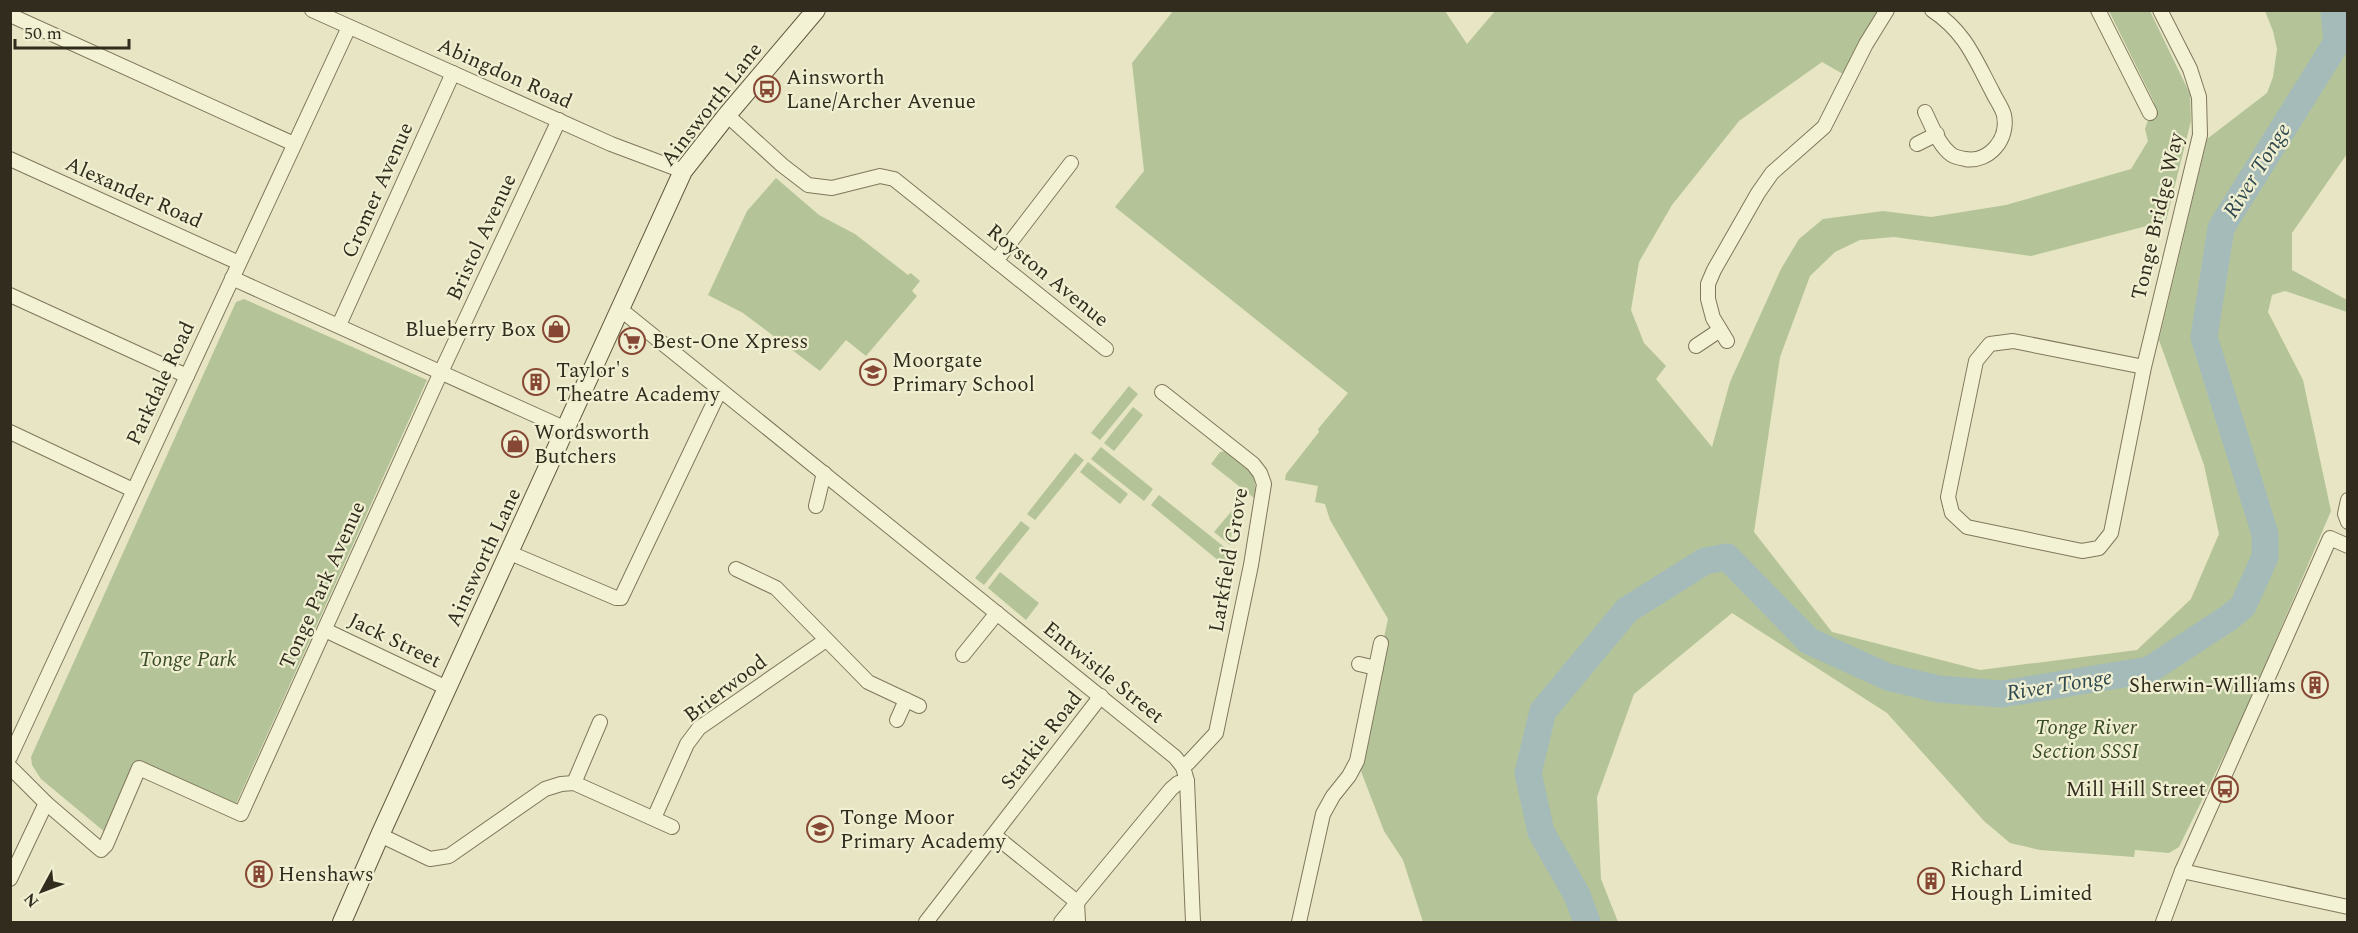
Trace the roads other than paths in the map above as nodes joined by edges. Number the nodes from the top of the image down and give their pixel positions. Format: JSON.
{"nodes":[{"id":1,"x":312,"y":10,"type":"edge"},
{"id":2,"x":816,"y":10,"type":"edge"},
{"id":3,"x":1887,"y":10,"type":"edge"},
{"id":4,"x":1932,"y":10,"type":"edge"},
{"id":5,"x":2098,"y":10,"type":"edge"},
{"id":6,"x":2160,"y":10,"type":"edge"},
{"id":7,"x":10,"y":15,"type":"edge"},
{"id":8,"x":349,"y":27,"type":"junction"},
{"id":9,"x":453,"y":74,"type":"junction"},
{"id":10,"x":1925,"y":112,"type":"dead end"},
{"id":11,"x":2150,"y":113,"type":"dead end"},
{"id":12,"x":727,"y":115,"type":"junction"},
{"id":13,"x":559,"y":120,"type":"junction"},
{"id":14,"x":1937,"y":134,"type":"junction"},
{"id":15,"x":294,"y":144,"type":"junction"},
{"id":16,"x":1917,"y":144,"type":"dead end"},
{"id":17,"x":10,"y":159,"type":"edge"},
{"id":18,"x":1071,"y":163,"type":"dead end"},
{"id":19,"x":683,"y":171,"type":"junction"},
{"id":20,"x":963,"y":234,"type":"junction"},
{"id":21,"x":954,"y":246,"type":"dead end"},
{"id":22,"x":996,"y":261,"type":"junction"},
{"id":23,"x":239,"y":263,"type":"junction"},
{"id":24,"x":232,"y":278,"type":"junction"},
{"id":25,"x":10,"y":295,"type":"edge"},
{"id":26,"x":620,"y":309,"type":"junction"},
{"id":27,"x":339,"y":325,"type":"junction"},
{"id":28,"x":1696,"y":346,"type":"dead end"},
{"id":29,"x":1107,"y":349,"type":"dead end"},
{"id":30,"x":2144,"y":367,"type":"junction"},
{"id":31,"x":441,"y":372,"type":"junction"},
{"id":32,"x":187,"y":376,"type":"junction"},
{"id":33,"x":720,"y":390,"type":"junction"},
{"id":34,"x":1162,"y":392,"type":"dead end"},
{"id":35,"x":566,"y":429,"type":"junction"},
{"id":36,"x":10,"y":432,"type":"edge"},
{"id":37,"x":824,"y":473,"type":"junction"},
{"id":38,"x":133,"y":490,"type":"junction"},
{"id":39,"x":2348,"y":500,"type":"edge"},
{"id":40,"x":816,"y":506,"type":"dead end"},
{"id":41,"x":2348,"y":522,"type":"edge"},
{"id":42,"x":2348,"y":546,"type":"edge"},
{"id":43,"x":510,"y":553,"type":"junction"},
{"id":44,"x":736,"y":569,"type":"dead end"},
{"id":45,"x":997,"y":613,"type":"junction"},
{"id":46,"x":325,"y":630,"type":"junction"},
{"id":47,"x":826,"y":640,"type":"junction"},
{"id":48,"x":1381,"y":643,"type":"dead end"},
{"id":49,"x":963,"y":655,"type":"dead end"},
{"id":50,"x":1359,"y":664,"type":"dead end"},
{"id":51,"x":1376,"y":668,"type":"junction"},
{"id":52,"x":447,"y":688,"type":"junction"},
{"id":53,"x":1101,"y":696,"type":"junction"},
{"id":54,"x":897,"y":720,"type":"dead end"},
{"id":55,"x":600,"y":722,"type":"dead end"},
{"id":56,"x":10,"y":758,"type":"edge"},
{"id":57,"x":10,"y":767,"type":"edge"},
{"id":58,"x":1183,"y":767,"type":"junction"},
{"id":59,"x":1186,"y":781,"type":"junction"},
{"id":60,"x":574,"y":783,"type":"junction"},
{"id":61,"x":46,"y":803,"type":"junction"},
{"id":62,"x":654,"y":818,"type":"junction"},
{"id":63,"x":672,"y":826,"type":"dead end"},
{"id":64,"x":380,"y":835,"type":"junction"},
{"id":65,"x":994,"y":836,"type":"junction"},
{"id":66,"x":2182,"y":871,"type":"junction"},
{"id":67,"x":10,"y":879,"type":"edge"},
{"id":68,"x":1077,"y":902,"type":"junction"},
{"id":69,"x":2348,"y":907,"type":"edge"},
{"id":70,"x":342,"y":922,"type":"edge"},
{"id":71,"x":926,"y":922,"type":"edge"},
{"id":72,"x":1061,"y":922,"type":"edge"},
{"id":73,"x":1078,"y":922,"type":"edge"},
{"id":74,"x":1193,"y":922,"type":"edge"},
{"id":75,"x":1299,"y":922,"type":"edge"},
{"id":76,"x":2163,"y":922,"type":"edge"}],
"edges":[{"from":1,"to":8,"type":"street","name":"Abingdon Road"},
{"from":2,"to":12,"type":"main road","name":"Ainsworth Lane"},
{"from":3,"to":28,"type":"street"},
{"from":4,"to":14,"type":"street"},
{"from":5,"to":11,"type":"street"},
{"from":6,"to":30,"type":"street","name":"Tonge Bridge Way"},
{"from":7,"to":15,"type":"street"},
{"from":8,"to":9,"type":"street","name":"Abingdon Road"},
{"from":8,"to":15,"type":"street","name":"Parkdale Road"},
{"from":9,"to":13,"type":"street","name":"Abingdon Road"},
{"from":9,"to":27,"type":"street","name":"Cromer Avenue"},
{"from":10,"to":14,"type":"street"},
{"from":12,"to":19,"type":"main road","name":"Ainsworth Lane"},
{"from":12,"to":20,"type":"street","name":"Royston Avenue"},
{"from":13,"to":19,"type":"street","name":"Abingdon Road"},
{"from":13,"to":31,"type":"street","name":"Bristol Avenue"},
{"from":14,"to":16,"type":"street"},
{"from":15,"to":23,"type":"street","name":"Parkdale Road"},
{"from":17,"to":23,"type":"street","name":"Alexander Road"},
{"from":18,"to":22,"type":"street"},
{"from":19,"to":26,"type":"main road","name":"Ainsworth Lane"},
{"from":20,"to":21,"type":"street","name":"Royston Avenue"},
{"from":20,"to":22,"type":"street","name":"Royston Avenue"},
{"from":22,"to":29,"type":"street","name":"Royston Avenue"},
{"from":23,"to":24,"type":"street","name":"Parkdale Road"},
{"from":24,"to":27,"type":"street"},
{"from":24,"to":32,"type":"street","name":"Parkdale Road"},
{"from":25,"to":32,"type":"street"},
{"from":26,"to":33,"type":"street","name":"Entwistle Street"},
{"from":26,"to":35,"type":"main road","name":"Ainsworth Lane"},
{"from":27,"to":31,"type":"street"},
{"from":30,"to":30,"type":"street","name":"Tonge Bridge Way"},
{"from":31,"to":35,"type":"street"},
{"from":31,"to":46,"type":"street","name":"Tonge Park Avenue"},
{"from":32,"to":38,"type":"street","name":"Parkdale Road"},
{"from":33,"to":37,"type":"street","name":"Entwistle Street"},
{"from":33,"to":43,"type":"street"},
{"from":34,"to":58,"type":"street","name":"Larkfield Grove"},
{"from":35,"to":43,"type":"main road","name":"Ainsworth Lane"},
{"from":36,"to":38,"type":"street"},
{"from":37,"to":40,"type":"street"},
{"from":37,"to":45,"type":"street","name":"Entwistle Street"},
{"from":38,"to":56,"type":"street","name":"Parkdale Road"},
{"from":39,"to":41,"type":"street"},
{"from":42,"to":66,"type":"street"},
{"from":43,"to":52,"type":"main road","name":"Ainsworth Lane"},
{"from":44,"to":47,"type":"street"},
{"from":45,"to":49,"type":"street"},
{"from":45,"to":53,"type":"street","name":"Entwistle Street"},
{"from":46,"to":52,"type":"street","name":"Jack Street"},
{"from":46,"to":61,"type":"street","name":"Tonge Park Avenue"},
{"from":47,"to":54,"type":"street"},
{"from":47,"to":62,"type":"street","name":"Brierwood"},
{"from":48,"to":51,"type":"street"},
{"from":50,"to":51,"type":"street"},
{"from":51,"to":75,"type":"street"},
{"from":52,"to":64,"type":"main road","name":"Ainsworth Lane"},
{"from":53,"to":58,"type":"street","name":"Entwistle Street"},
{"from":53,"to":65,"type":"street","name":"Starkie Road"},
{"from":55,"to":60,"type":"street"},
{"from":57,"to":61,"type":"street"},
{"from":58,"to":59,"type":"street"},
{"from":59,"to":68,"type":"street"},
{"from":59,"to":74,"type":"street"},
{"from":60,"to":62,"type":"street"},
{"from":60,"to":64,"type":"street"},
{"from":61,"to":67,"type":"street"},
{"from":62,"to":63,"type":"street"},
{"from":64,"to":70,"type":"main road","name":"Ainsworth Lane"},
{"from":65,"to":68,"type":"street"},
{"from":65,"to":71,"type":"street","name":"Starkie Road"},
{"from":66,"to":69,"type":"street"},
{"from":66,"to":76,"type":"street"},
{"from":68,"to":72,"type":"street"},
{"from":68,"to":73,"type":"street"}]}
